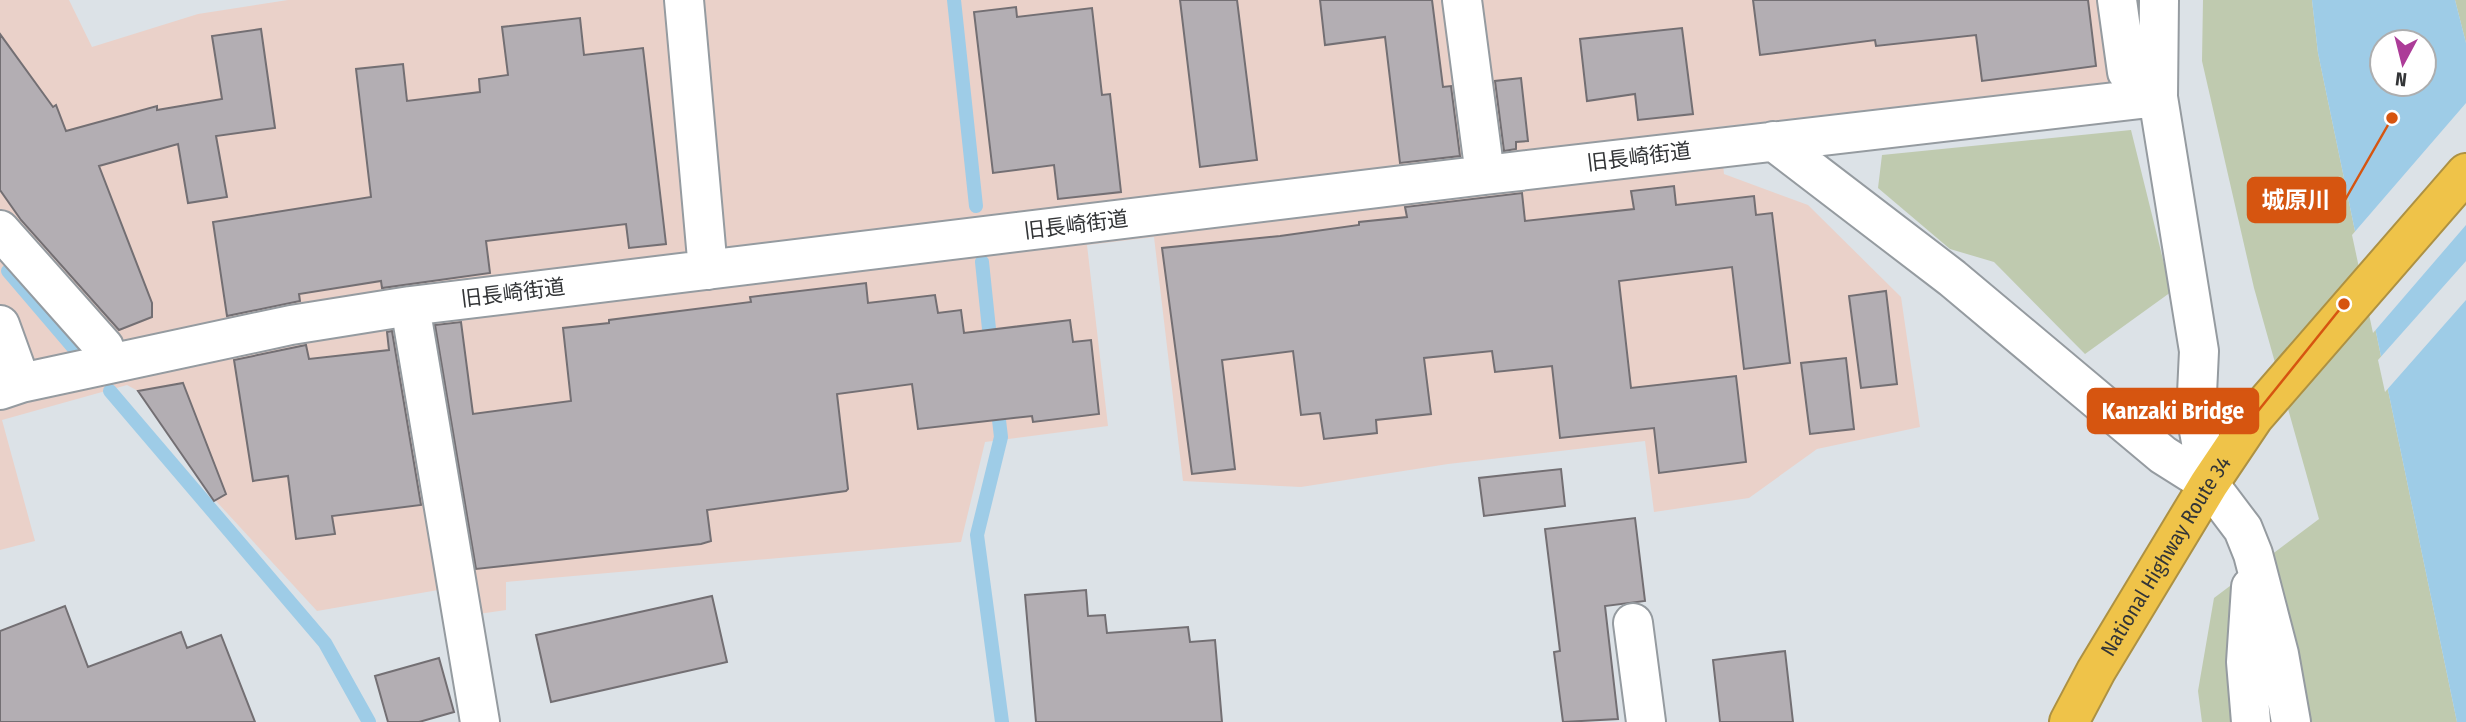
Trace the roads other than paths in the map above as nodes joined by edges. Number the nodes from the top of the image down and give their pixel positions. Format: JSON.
{"nodes":[{"id":1,"x":684,"y":0,"type":"edge"},
{"id":2,"x":1462,"y":0,"type":"edge"},
{"id":3,"x":2117,"y":0,"type":"edge"},
{"id":4,"x":2159,"y":0,"type":"edge"},
{"id":5,"x":2158,"y":97,"type":"junction"},
{"id":6,"x":1773,"y":141,"type":"junction"},
{"id":7,"x":2466,"y":173,"type":"edge"},
{"id":8,"x":1485,"y":175,"type":"junction"},
{"id":9,"x":0,"y":230,"type":"edge"},
{"id":10,"x":708,"y":270,"type":"junction"},
{"id":11,"x":410,"y":306,"type":"junction"},
{"id":12,"x":0,"y":325,"type":"edge"},
{"id":13,"x":109,"y":364,"type":"junction"},
{"id":14,"x":11,"y":386,"type":"edge"},
{"id":15,"x":2209,"y":484,"type":"junction"},
{"id":16,"x":2253,"y":554,"type":"junction"},
{"id":17,"x":1633,"y":623,"type":"dead end"},
{"id":18,"x":480,"y":722,"type":"edge"},
{"id":19,"x":1646,"y":722,"type":"edge"},
{"id":20,"x":2068,"y":722,"type":"edge"},
{"id":21,"x":2252,"y":722,"type":"edge"},
{"id":22,"x":2291,"y":722,"type":"edge"}],
"edges":[{"from":1,"to":10,"type":"street"},
{"from":2,"to":8,"type":"street"},
{"from":3,"to":5,"type":"street"},
{"from":4,"to":5,"type":"street"},
{"from":5,"to":6,"type":"street","name":"旧長崎街道"},
{"from":5,"to":15,"type":"street"},
{"from":6,"to":8,"type":"street","name":"旧長崎街道"},
{"from":6,"to":15,"type":"street"},
{"from":7,"to":15,"type":"highway","name":"National Highway Route 34"},
{"from":8,"to":10,"type":"street","name":"旧長崎街道"},
{"from":9,"to":13,"type":"street"},
{"from":10,"to":11,"type":"street","name":"旧長崎街道"},
{"from":11,"to":13,"type":"street","name":"旧長崎街道"},
{"from":11,"to":18,"type":"street"},
{"from":12,"to":14,"type":"street"},
{"from":13,"to":14,"type":"street","name":"旧長崎街道"},
{"from":15,"to":16,"type":"street"},
{"from":15,"to":20,"type":"highway","name":"National Highway Route 34"},
{"from":16,"to":21,"type":"street"},
{"from":16,"to":22,"type":"street"},
{"from":17,"to":19,"type":"street"}]}
